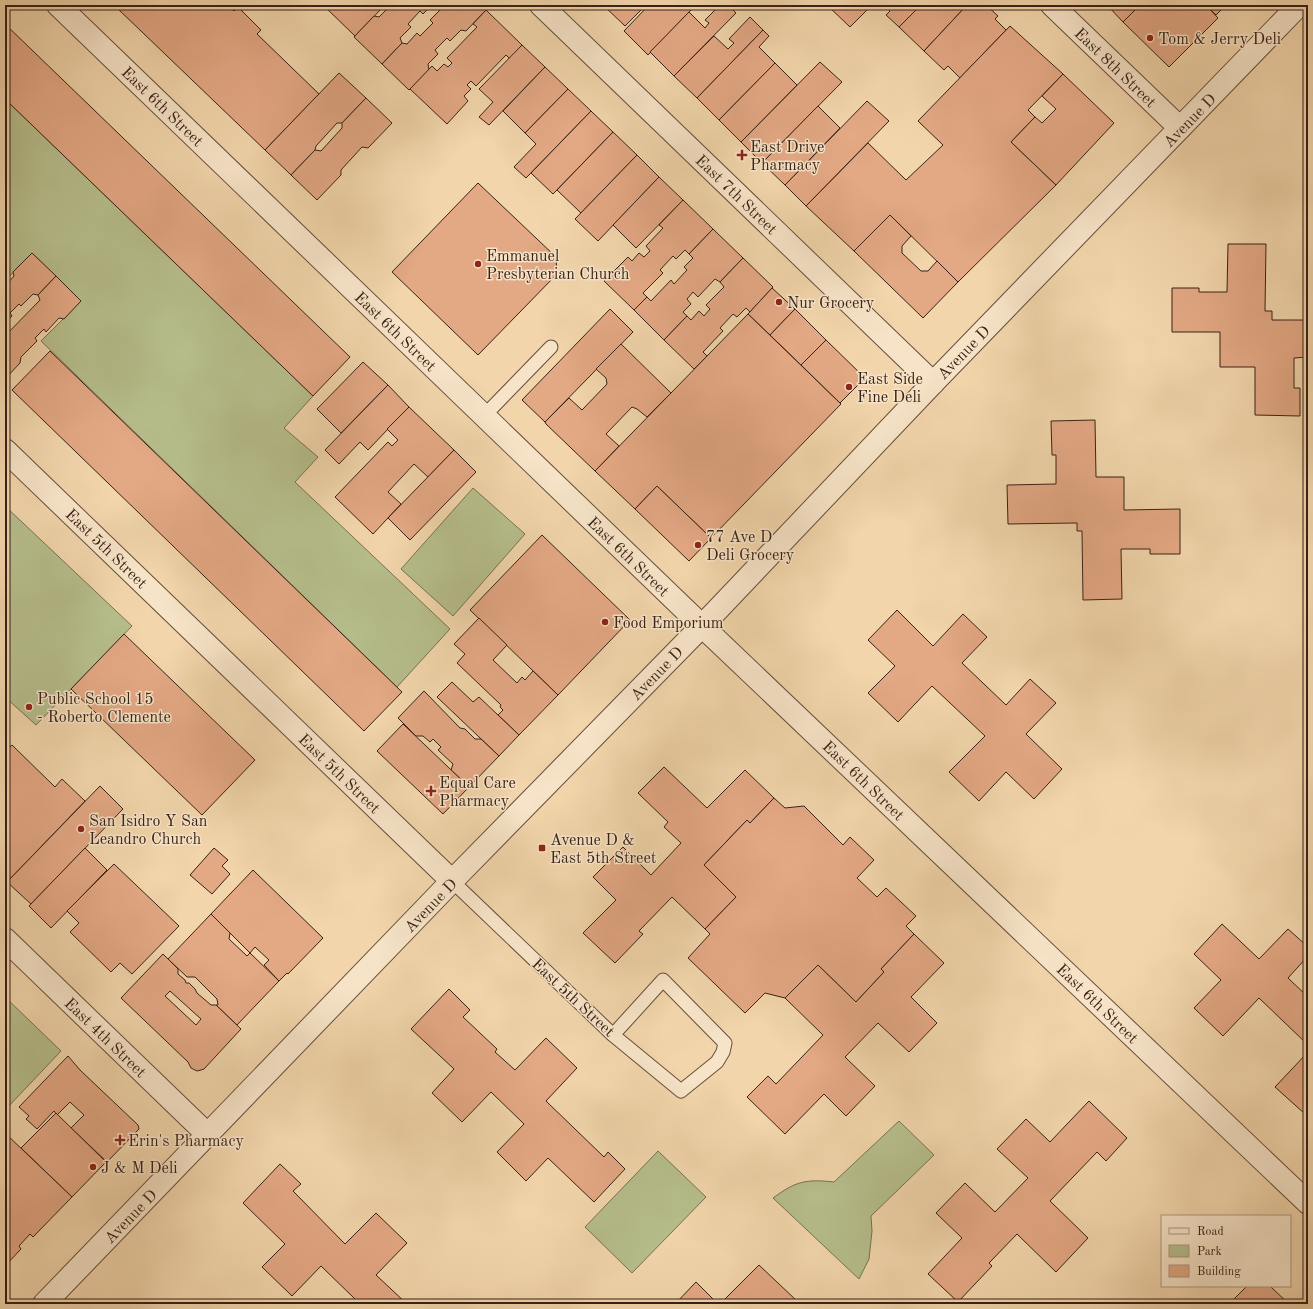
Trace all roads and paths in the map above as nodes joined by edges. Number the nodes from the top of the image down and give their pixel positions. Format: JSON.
{"nodes":[{"id":1,"x":58,"y":5,"type":"edge"},
{"id":2,"x":541,"y":5,"type":"edge"},
{"id":3,"x":1052,"y":5,"type":"edge"},
{"id":4,"x":1299,"y":5,"type":"edge"},
{"id":5,"x":1180,"y":128,"type":"junction"},
{"id":6,"x":550,"y":348,"type":"dead end"},
{"id":7,"x":933,"y":383,"type":"junction"},
{"id":8,"x":484,"y":416,"type":"junction"},
{"id":9,"x":5,"y":450,"type":"edge"},
{"id":10,"x":702,"y":626,"type":"junction"},
{"id":11,"x":452,"y":881,"type":"junction"},
{"id":12,"x":5,"y":939,"type":"edge"},
{"id":13,"x":613,"y":1035,"type":"junction"},
{"id":14,"x":208,"y":1135,"type":"junction"},
{"id":15,"x":1308,"y":1203,"type":"edge"},
{"id":16,"x":44,"y":1304,"type":"edge"}],
"edges":[{"from":1,"to":8,"type":"street","name":"East 6th Street"},
{"from":2,"to":7,"type":"street","name":"East 7th Street"},
{"from":3,"to":5,"type":"street","name":"East 8th Street"},
{"from":4,"to":5,"type":"street","name":"Avenue D"},
{"from":5,"to":7,"type":"street","name":"Avenue D"},
{"from":6,"to":8,"type":"lane"},
{"from":7,"to":10,"type":"street","name":"Avenue D"},
{"from":8,"to":10,"type":"street","name":"East 6th Street"},
{"from":9,"to":11,"type":"street","name":"East 5th Street"},
{"from":10,"to":11,"type":"street","name":"Avenue D"},
{"from":10,"to":15,"type":"street","name":"East 6th Street"},
{"from":11,"to":13,"type":"lane","name":"East 5th Street"},
{"from":11,"to":14,"type":"street","name":"Avenue D"},
{"from":12,"to":14,"type":"street","name":"East 4th Street"},
{"from":13,"to":13,"type":"lane","name":"East 5th Street"},
{"from":14,"to":16,"type":"street","name":"Avenue D"}]}
